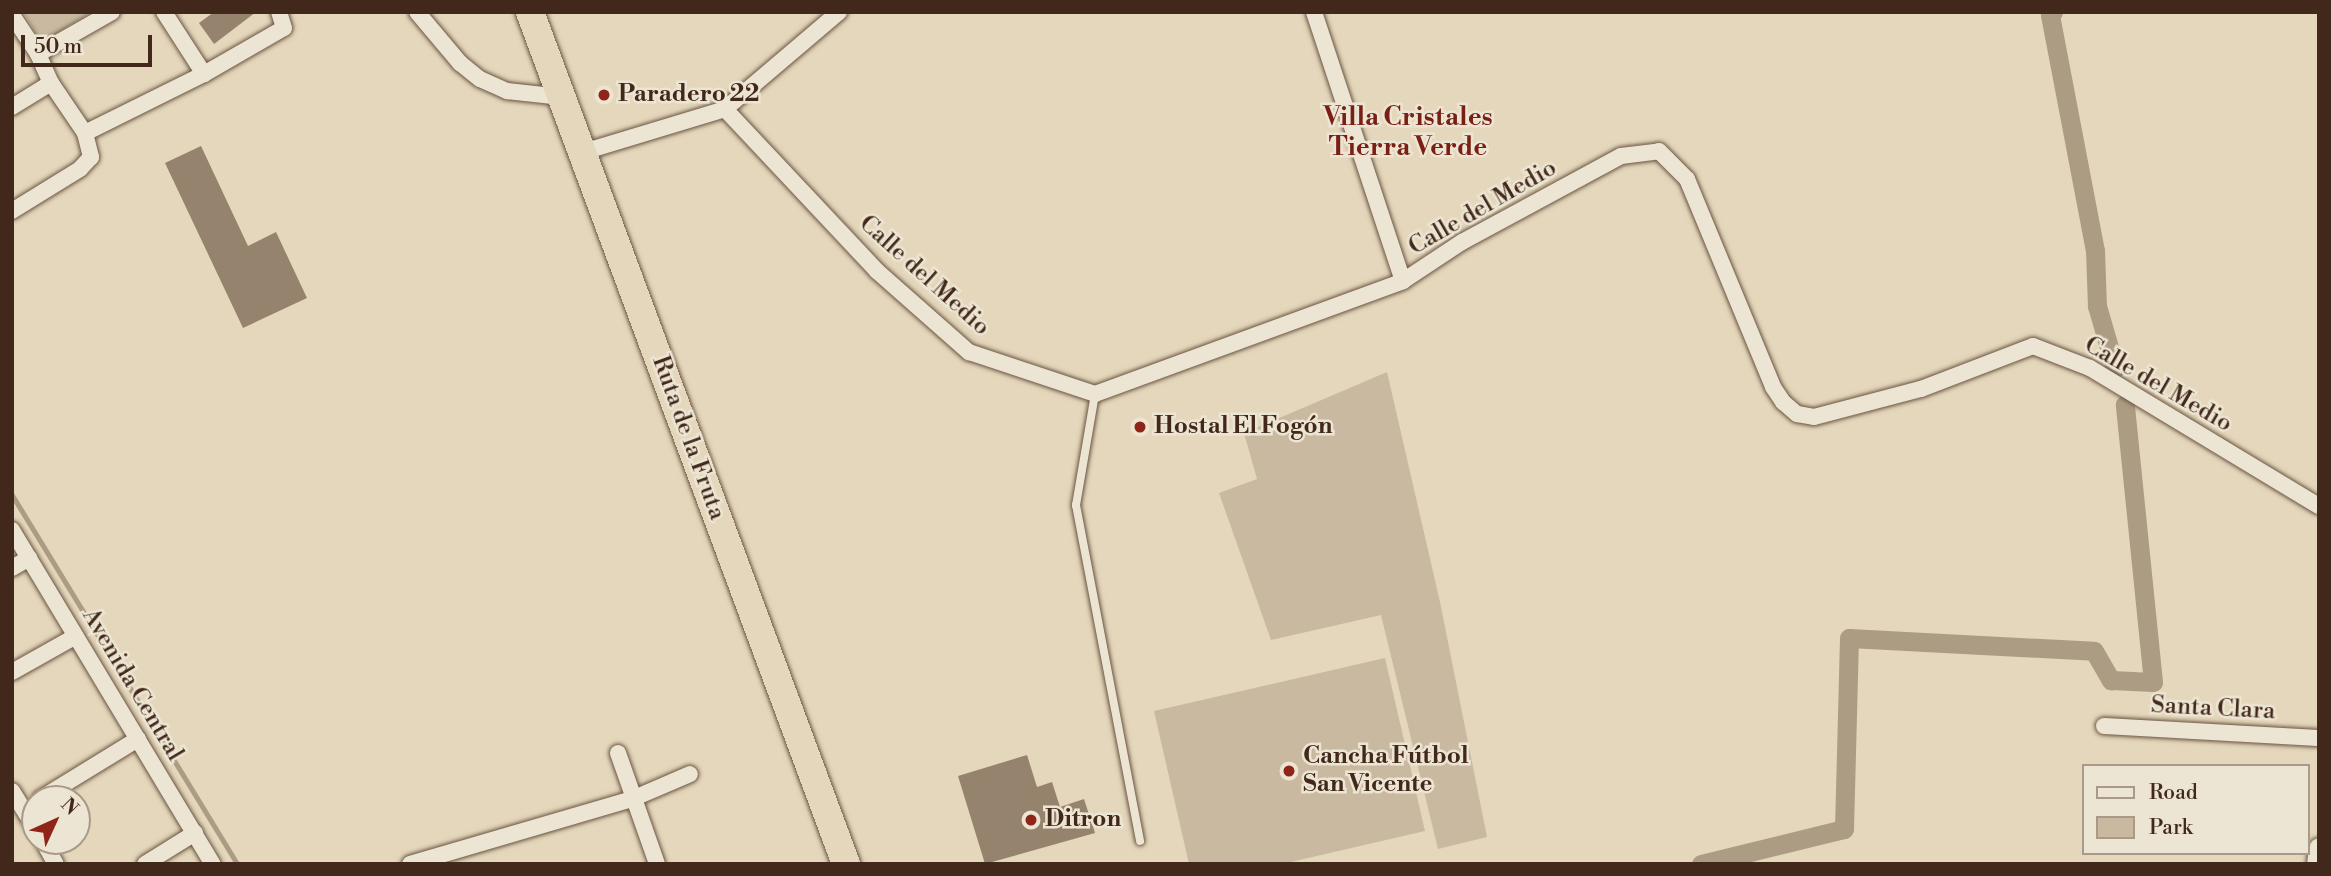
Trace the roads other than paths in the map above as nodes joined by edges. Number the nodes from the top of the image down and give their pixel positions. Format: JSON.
{"nodes":[{"id":1,"x":112,"y":12,"type":"edge"},
{"id":2,"x":164,"y":12,"type":"edge"},
{"id":3,"x":279,"y":12,"type":"edge"},
{"id":4,"x":417,"y":12,"type":"edge"},
{"id":5,"x":530,"y":12,"type":"edge"},
{"id":6,"x":839,"y":12,"type":"edge"},
{"id":7,"x":1314,"y":12,"type":"edge"},
{"id":8,"x":12,"y":15,"type":"edge"},
{"id":9,"x":38,"y":54,"type":"junction"},
{"id":10,"x":204,"y":74,"type":"junction"},
{"id":11,"x":51,"y":83,"type":"junction"},
{"id":12,"x":562,"y":97,"type":"junction"},
{"id":13,"x":12,"y":107,"type":"edge"},
{"id":14,"x":725,"y":109,"type":"junction"},
{"id":15,"x":85,"y":133,"type":"junction"},
{"id":16,"x":583,"y":152,"type":"junction"},
{"id":17,"x":13,"y":210,"type":"edge"},
{"id":18,"x":1403,"y":281,"type":"junction"},
{"id":19,"x":1095,"y":394,"type":"junction"},
{"id":20,"x":2319,"y":506,"type":"edge"},
{"id":21,"x":12,"y":530,"type":"edge"},
{"id":22,"x":29,"y":558,"type":"junction"},
{"id":23,"x":12,"y":568,"type":"edge"},
{"id":24,"x":76,"y":636,"type":"junction"},
{"id":25,"x":12,"y":672,"type":"edge"},
{"id":26,"x":2104,"y":726,"type":"dead end"},
{"id":27,"x":2319,"y":738,"type":"edge"},
{"id":28,"x":138,"y":739,"type":"junction"},
{"id":29,"x":618,"y":753,"type":"dead end"},
{"id":30,"x":690,"y":774,"type":"dead end"},
{"id":31,"x":63,"y":785,"type":"edge"},
{"id":32,"x":632,"y":799,"type":"junction"},
{"id":33,"x":195,"y":834,"type":"junction"},
{"id":34,"x":1140,"y":841,"type":"dead end"},
{"id":35,"x":2319,"y":848,"type":"edge"},
{"id":36,"x":145,"y":864,"type":"edge"},
{"id":37,"x":213,"y":864,"type":"edge"},
{"id":38,"x":410,"y":864,"type":"edge"},
{"id":39,"x":657,"y":864,"type":"edge"},
{"id":40,"x":846,"y":864,"type":"edge"},
{"id":41,"x":2317,"y":864,"type":"edge"}],
"edges":[{"from":1,"to":9,"type":"street"},
{"from":2,"to":10,"type":"street"},
{"from":3,"to":10,"type":"street"},
{"from":4,"to":12,"type":"street"},
{"from":5,"to":12,"type":"highway","name":"Ruta de la Fruta"},
{"from":6,"to":14,"type":"street"},
{"from":7,"to":18,"type":"street"},
{"from":8,"to":9,"type":"street"},
{"from":9,"to":11,"type":"street"},
{"from":10,"to":15,"type":"street"},
{"from":11,"to":13,"type":"street"},
{"from":11,"to":15,"type":"street"},
{"from":12,"to":16,"type":"highway","name":"Ruta de la Fruta"},
{"from":14,"to":16,"type":"street"},
{"from":14,"to":19,"type":"street","name":"Calle del Medio"},
{"from":15,"to":17,"type":"street"},
{"from":16,"to":40,"type":"highway","name":"Ruta de la Fruta"},
{"from":18,"to":19,"type":"street","name":"Calle del Medio"},
{"from":18,"to":20,"type":"street","name":"Calle del Medio"},
{"from":19,"to":34,"type":"lane"},
{"from":21,"to":22,"type":"street","name":"Avenida Central"},
{"from":22,"to":23,"type":"street"},
{"from":22,"to":24,"type":"street","name":"Avenida Central"},
{"from":24,"to":25,"type":"street"},
{"from":24,"to":28,"type":"street","name":"Avenida Central"},
{"from":26,"to":27,"type":"street","name":"Santa Clara"},
{"from":28,"to":31,"type":"street"},
{"from":28,"to":33,"type":"street","name":"Avenida Central"},
{"from":29,"to":32,"type":"street"},
{"from":30,"to":32,"type":"street"},
{"from":32,"to":38,"type":"street"},
{"from":32,"to":39,"type":"street"},
{"from":33,"to":36,"type":"street"},
{"from":33,"to":37,"type":"street","name":"Avenida Central"},
{"from":35,"to":41,"type":"street"}]}
